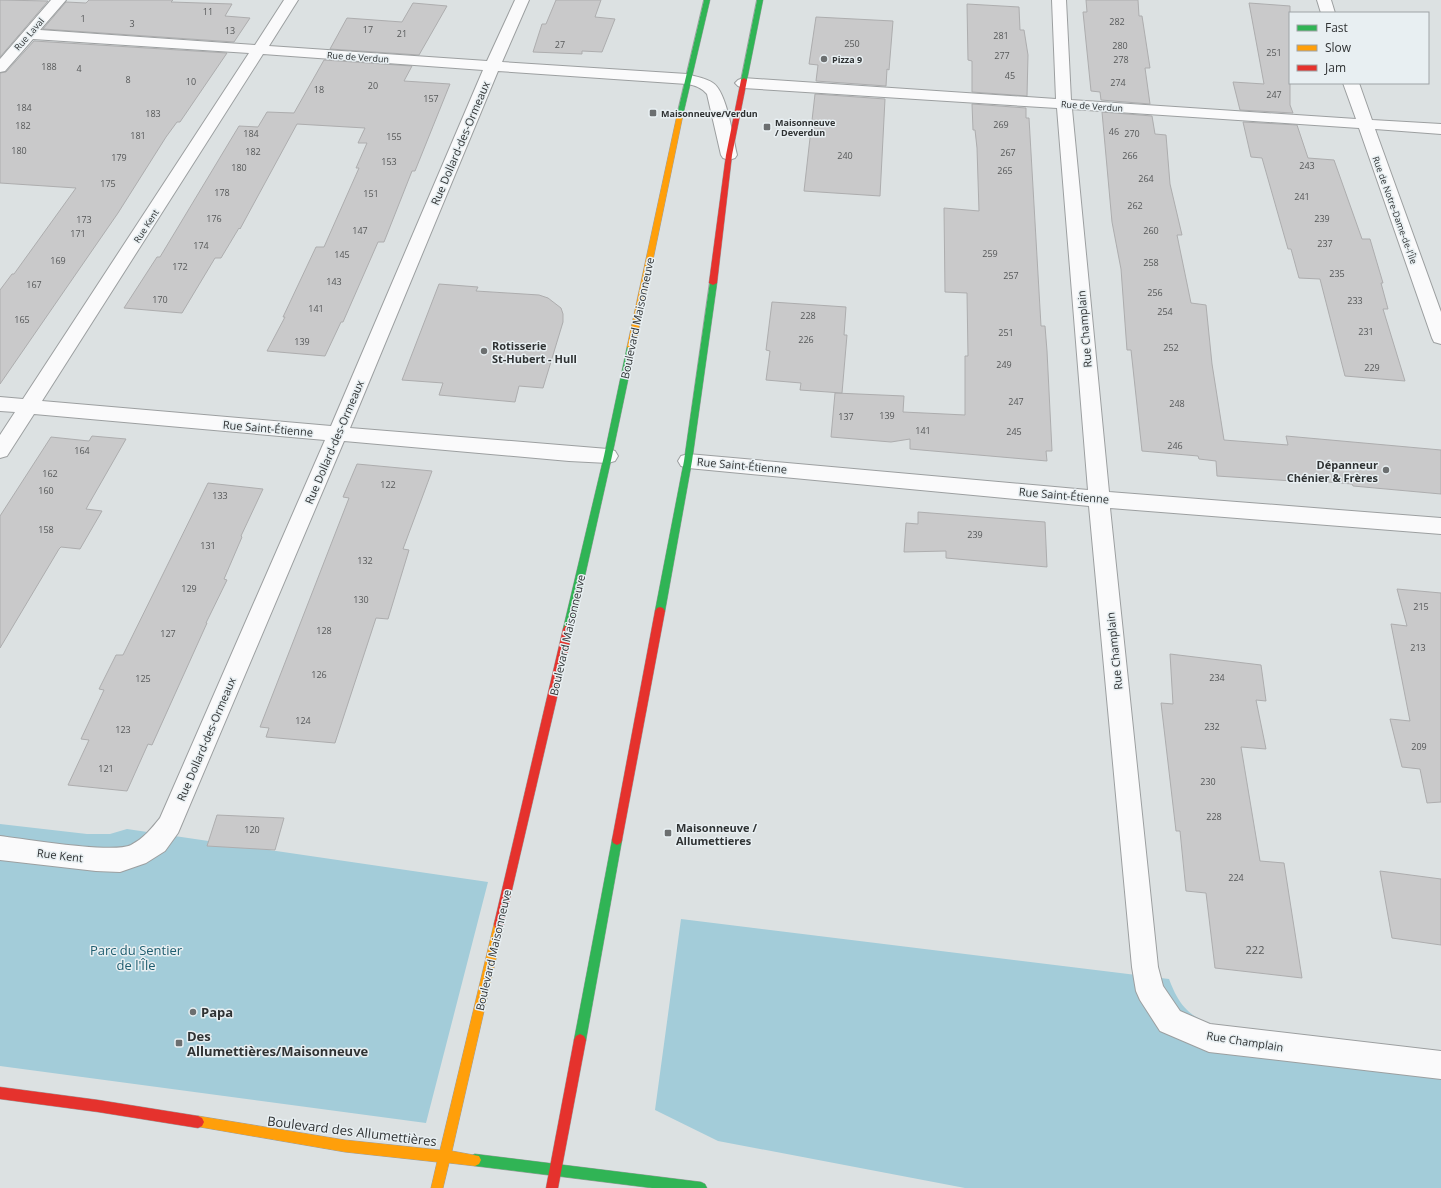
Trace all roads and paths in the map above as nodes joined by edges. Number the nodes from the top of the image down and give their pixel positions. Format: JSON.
{"nodes":[{"id":1,"x":59,"y":0,"type":"edge"},
{"id":2,"x":291,"y":0,"type":"edge"},
{"id":3,"x":522,"y":0,"type":"edge"},
{"id":4,"x":707,"y":0,"type":"edge"},
{"id":5,"x":760,"y":0,"type":"edge"},
{"id":6,"x":1059,"y":0,"type":"edge"},
{"id":7,"x":1324,"y":0,"type":"edge"},
{"id":8,"x":1328,"y":12,"type":"edge"},
{"id":9,"x":29,"y":34,"type":"junction"},
{"id":10,"x":260,"y":50,"type":"junction"},
{"id":11,"x":492,"y":66,"type":"junction"},
{"id":12,"x":0,"y":68,"type":"edge"},
{"id":13,"x":687,"y":79,"type":"junction"},
{"id":14,"x":744,"y":83,"type":"junction"},
{"id":15,"x":1351,"y":84,"type":"edge"},
{"id":16,"x":1064,"y":104,"type":"junction"},
{"id":17,"x":1364,"y":124,"type":"junction"},
{"id":18,"x":1441,"y":129,"type":"edge"},
{"id":19,"x":729,"y":155,"type":"junction"},
{"id":20,"x":1441,"y":338,"type":"edge"},
{"id":21,"x":0,"y":404,"type":"edge"},
{"id":22,"x":29,"y":406,"type":"junction"},
{"id":23,"x":337,"y":434,"type":"junction"},
{"id":24,"x":0,"y":452,"type":"edge"},
{"id":25,"x":608,"y":456,"type":"junction"},
{"id":26,"x":688,"y":461,"type":"junction"},
{"id":27,"x":1100,"y":499,"type":"junction"},
{"id":28,"x":1441,"y":526,"type":"edge"},
{"id":29,"x":0,"y":848,"type":"edge"},
{"id":30,"x":120,"y":860,"type":"joint"},
{"id":31,"x":1441,"y":1065,"type":"edge"},
{"id":32,"x":0,"y":1093,"type":"edge"},
{"id":33,"x":445,"y":1156,"type":"junction"},
{"id":34,"x":555,"y":1170,"type":"junction"},
{"id":35,"x":437,"y":1188,"type":"edge"},
{"id":36,"x":552,"y":1188,"type":"edge"},
{"id":37,"x":701,"y":1188,"type":"edge"}],
"edges":[{"from":1,"to":9,"type":"street","name":"Rue Laval"},
{"from":2,"to":10,"type":"street","name":"Rue Kent"},
{"from":3,"to":11,"type":"street","name":"Rue Dollard-des-Ormeaux"},
{"from":4,"to":13,"type":"main road","name":"Boulevard Maisonneuve"},
{"from":5,"to":14,"type":"main road"},
{"from":6,"to":16,"type":"street","name":"Rue Champlain"},
{"from":7,"to":8,"type":"street"},
{"from":9,"to":10,"type":"street","name":"Rue de Verdun"},
{"from":9,"to":12,"type":"street","name":"Rue Laval"},
{"from":10,"to":11,"type":"street","name":"Rue de Verdun"},
{"from":10,"to":22,"type":"street","name":"Rue Kent"},
{"from":11,"to":13,"type":"street","name":"Rue de Verdun"},
{"from":11,"to":23,"type":"street","name":"Rue Dollard-des-Ormeaux"},
{"from":13,"to":19,"type":"street"},
{"from":13,"to":25,"type":"main road","name":"Boulevard Maisonneuve"},
{"from":14,"to":16,"type":"street","name":"Rue de Verdun"},
{"from":14,"to":19,"type":"main road"},
{"from":15,"to":17,"type":"street","name":"Rue de Notre-Dame-de-l'Île"},
{"from":16,"to":17,"type":"street","name":"Rue de Verdun"},
{"from":16,"to":27,"type":"street","name":"Rue Champlain"},
{"from":17,"to":18,"type":"street","name":"Rue de Verdun"},
{"from":17,"to":20,"type":"street","name":"Rue de Notre-Dame-de-l'Île"},
{"from":19,"to":26,"type":"main road"},
{"from":21,"to":22,"type":"street","name":"Rue Saint-Étienne"},
{"from":22,"to":23,"type":"street","name":"Rue Saint-Étienne"},
{"from":22,"to":24,"type":"street","name":"Rue Kent"},
{"from":23,"to":25,"type":"street","name":"Rue Saint-Étienne"},
{"from":23,"to":30,"type":"street","name":"Rue Dollard-des-Ormeaux"},
{"from":25,"to":33,"type":"main road","name":"Boulevard Maisonneuve"},
{"from":26,"to":27,"type":"street","name":"Rue Saint-Étienne"},
{"from":26,"to":34,"type":"main road"},
{"from":27,"to":28,"type":"street","name":"Rue Saint-Étienne"},
{"from":27,"to":31,"type":"street","name":"Rue Champlain"},
{"from":29,"to":30,"type":"street","name":"Rue Kent"},
{"from":32,"to":33,"type":"main road","name":"Boulevard des Allumettières"},
{"from":33,"to":34,"type":"main road","name":"Boulevard des Allumettières"},
{"from":33,"to":35,"type":"main road","name":"Boulevard Maisonneuve"},
{"from":34,"to":36,"type":"main road"},
{"from":34,"to":37,"type":"main road","name":"Boulevard des Allumettières"}]}
